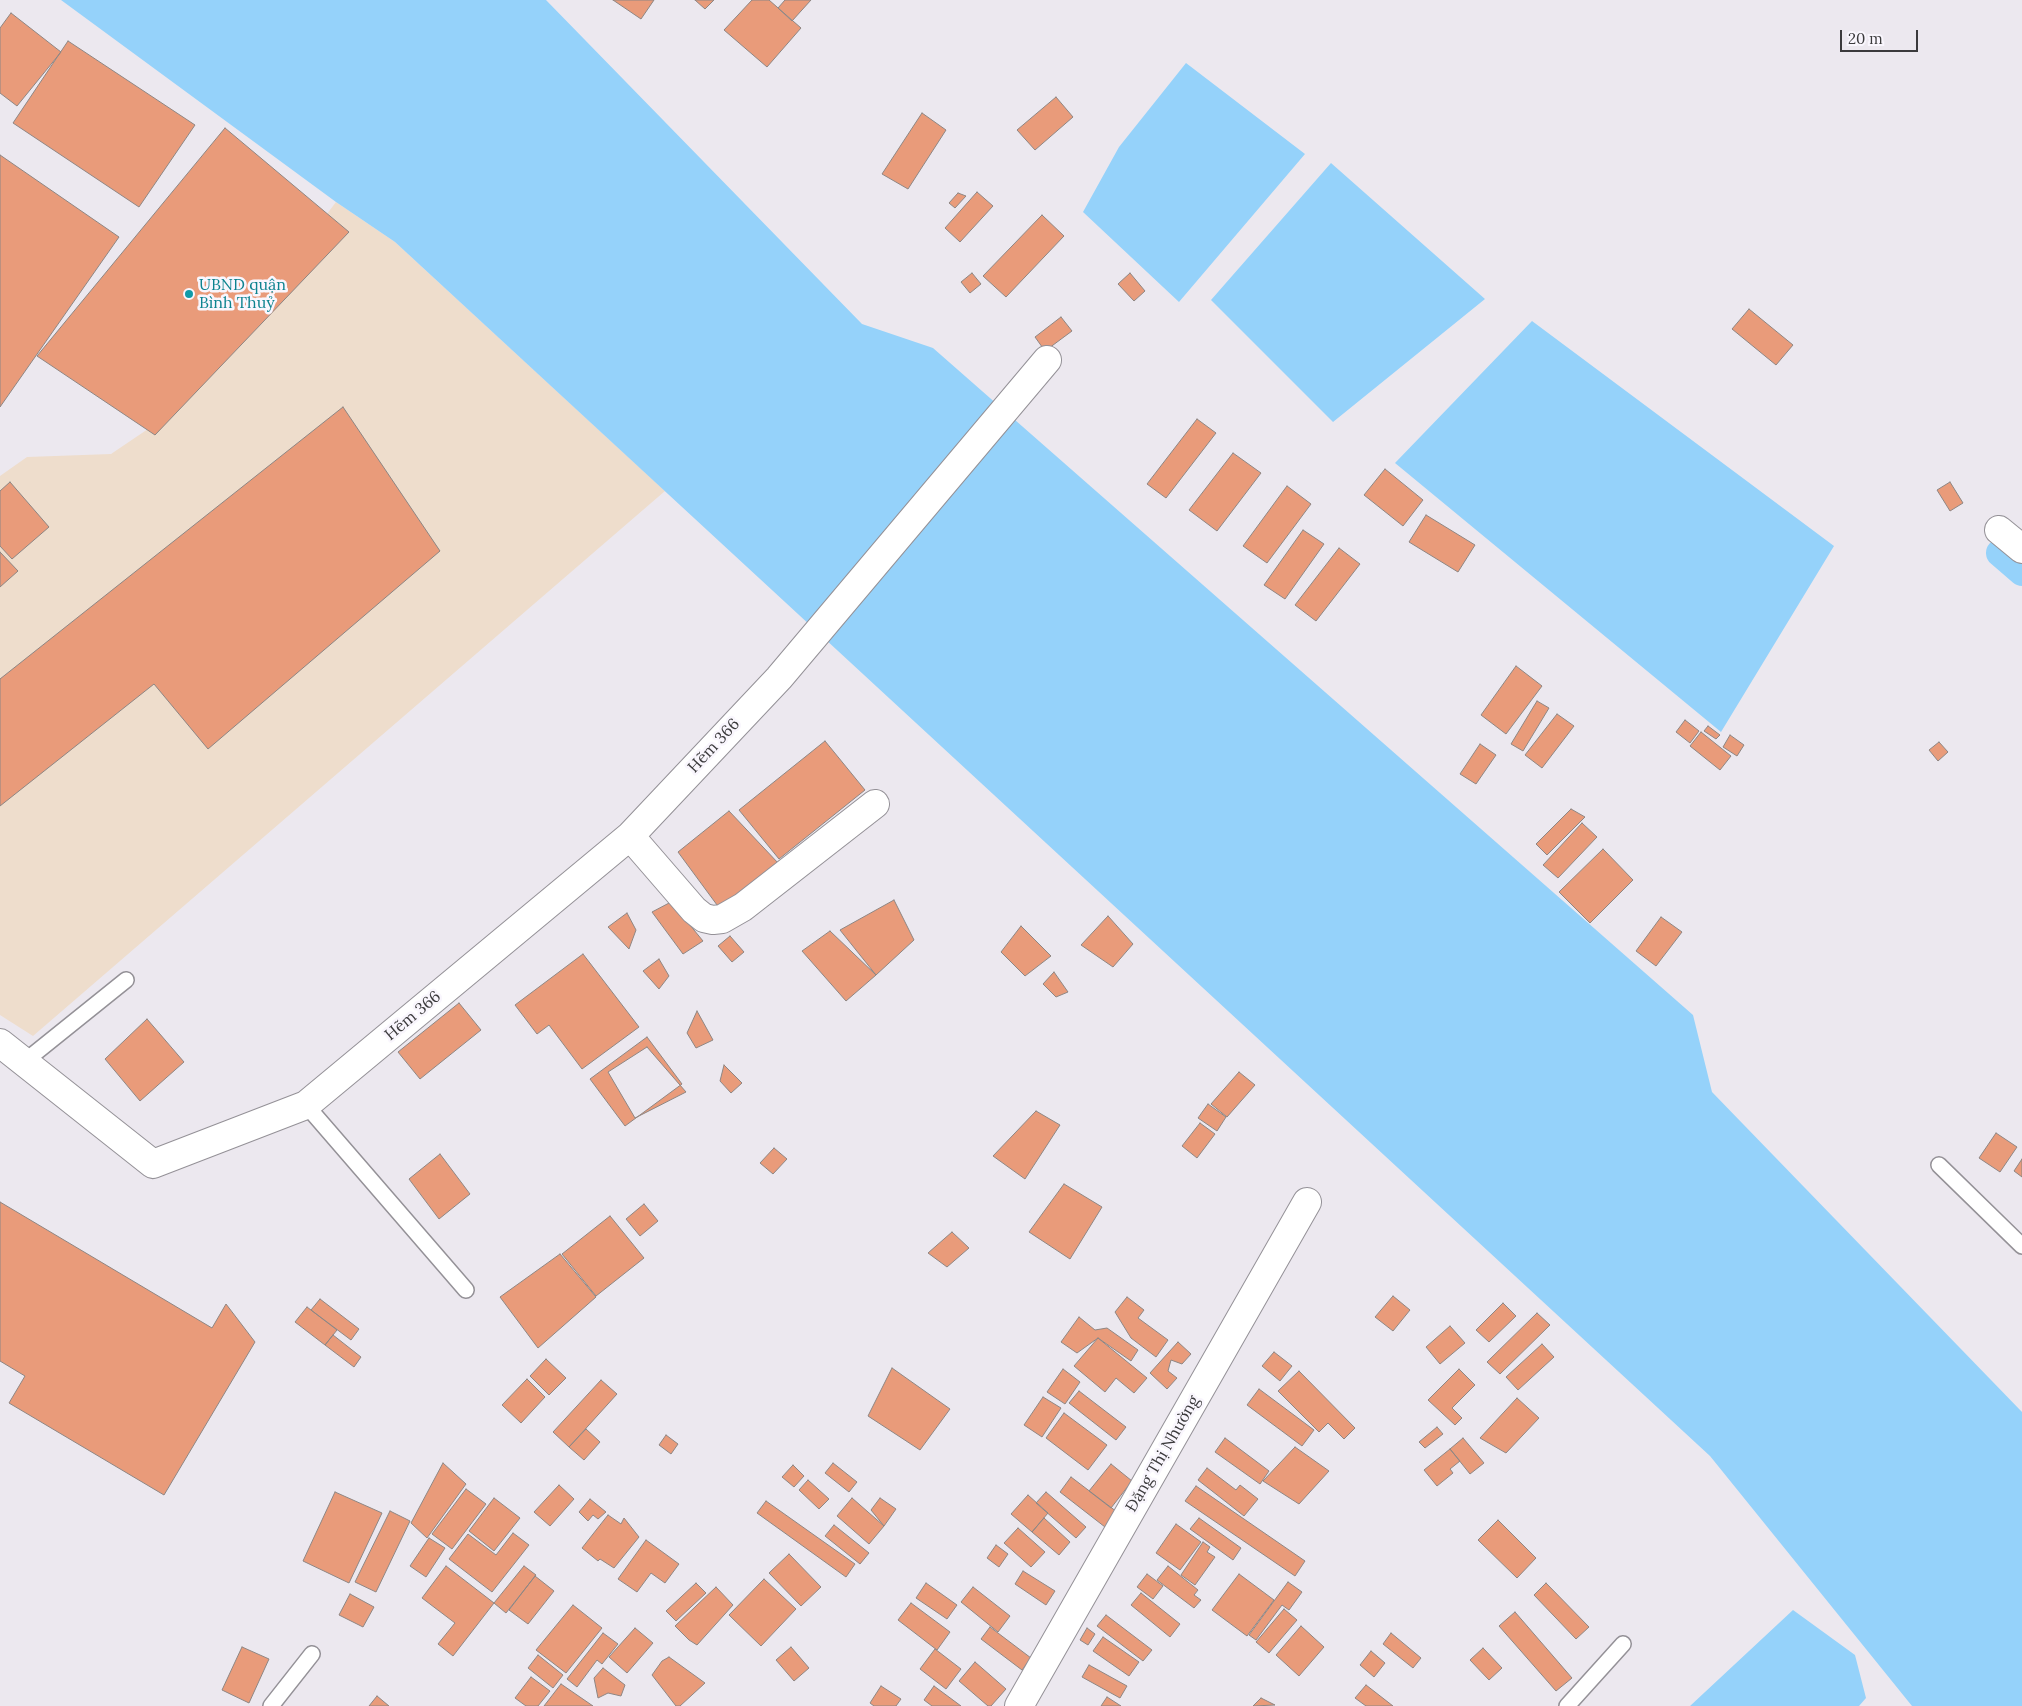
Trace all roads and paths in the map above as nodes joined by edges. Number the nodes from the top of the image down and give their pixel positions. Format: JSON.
{"nodes":[{"id":1,"x":1047,"y":360,"type":"dead end"},
{"id":2,"x":1999,"y":530,"type":"dead end"},
{"id":3,"x":2022,"y":548,"type":"edge"},
{"id":4,"x":875,"y":804,"type":"dead end"},
{"id":5,"x":630,"y":836,"type":"junction"},
{"id":6,"x":126,"y":980,"type":"dead end"},
{"id":7,"x":0,"y":1043,"type":"edge"},
{"id":8,"x":24,"y":1062,"type":"junction"},
{"id":9,"x":306,"y":1105,"type":"junction"},
{"id":10,"x":1939,"y":1165,"type":"dead end"},
{"id":11,"x":1307,"y":1202,"type":"dead end"},
{"id":12,"x":2022,"y":1246,"type":"edge"},
{"id":13,"x":466,"y":1290,"type":"dead end"},
{"id":14,"x":1623,"y":1644,"type":"dead end"},
{"id":15,"x":312,"y":1654,"type":"dead end"},
{"id":16,"x":271,"y":1706,"type":"edge"},
{"id":17,"x":1019,"y":1706,"type":"edge"},
{"id":18,"x":1568,"y":1706,"type":"edge"}],
"edges":[{"from":1,"to":5,"type":"street","name":"Hẽm 366"},
{"from":2,"to":3,"type":"street"},
{"from":4,"to":5,"type":"street"},
{"from":5,"to":9,"type":"street","name":"Hẽm 366"},
{"from":6,"to":8,"type":"lane"},
{"from":7,"to":8,"type":"street","name":"Hẽm 366"},
{"from":8,"to":9,"type":"street","name":"Hẽm 366"},
{"from":9,"to":13,"type":"lane"},
{"from":10,"to":12,"type":"lane"},
{"from":11,"to":17,"type":"street","name":"Đặng Thị Nhường"},
{"from":14,"to":18,"type":"lane"},
{"from":15,"to":16,"type":"lane"}]}
